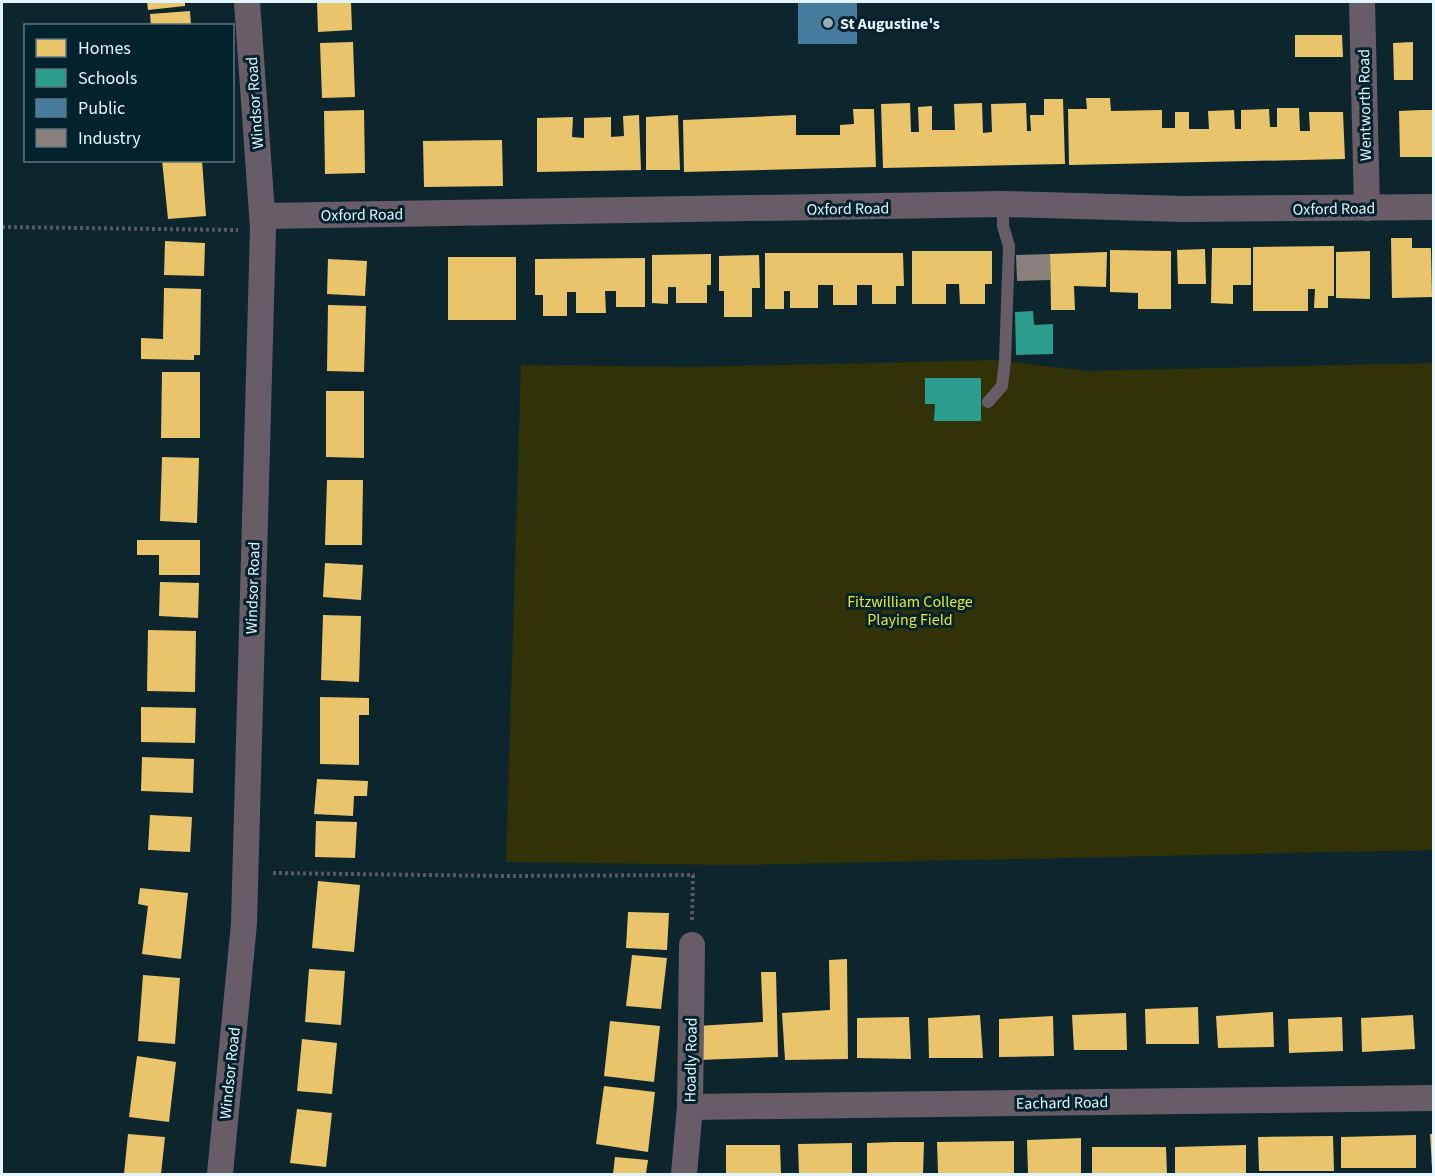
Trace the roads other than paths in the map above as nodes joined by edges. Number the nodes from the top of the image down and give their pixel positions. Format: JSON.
{"nodes":[{"id":1,"x":247,"y":2,"type":"edge"},
{"id":2,"x":1362,"y":2,"type":"edge"},
{"id":3,"x":1003,"y":204,"type":"junction"},
{"id":4,"x":1434,"y":207,"type":"edge"},
{"id":5,"x":1367,"y":208,"type":"junction"},
{"id":6,"x":262,"y":222,"type":"junction"},
{"id":7,"x":987,"y":402,"type":"dead end"},
{"id":8,"x":692,"y":945,"type":"road end"},
{"id":9,"x":1434,"y":1098,"type":"edge"},
{"id":10,"x":690,"y":1107,"type":"junction"},
{"id":11,"x":219,"y":1174,"type":"edge"},
{"id":12,"x":684,"y":1174,"type":"edge"}],
"edges":[{"from":1,"to":6,"type":"street","name":"Windsor Road"},
{"from":2,"to":5,"type":"street","name":"Wentworth Road"},
{"from":3,"to":5,"type":"street","name":"Oxford Road"},
{"from":3,"to":6,"type":"street","name":"Oxford Road"},
{"from":3,"to":7,"type":"lane"},
{"from":4,"to":5,"type":"street","name":"Oxford Road"},
{"from":6,"to":11,"type":"street","name":"Windsor Road"},
{"from":8,"to":10,"type":"street","name":"Hoadly Road"},
{"from":9,"to":10,"type":"street","name":"Eachard Road"},
{"from":10,"to":12,"type":"street","name":"Hoadly Road"}]}
